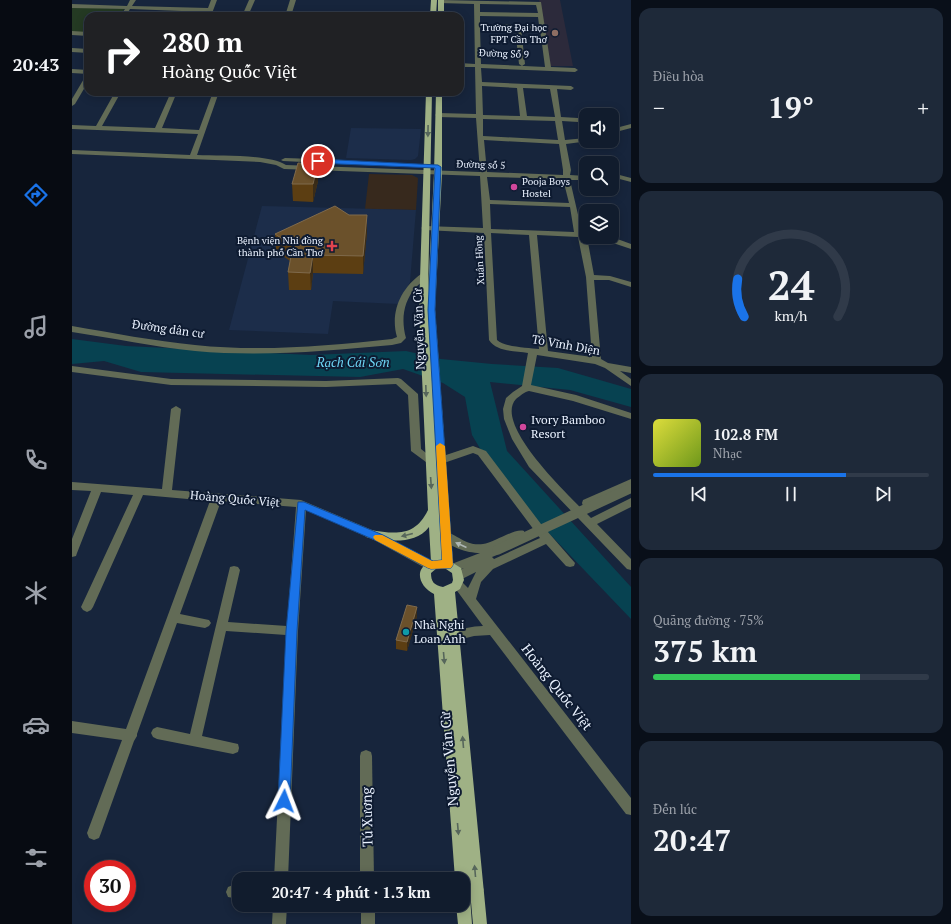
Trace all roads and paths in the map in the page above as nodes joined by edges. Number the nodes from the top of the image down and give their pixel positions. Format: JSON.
{"nodes":[{"id":1,"x":133,"y":0,"type":"edge"},
{"id":2,"x":214,"y":0,"type":"edge"},
{"id":3,"x":252,"y":0,"type":"edge"},
{"id":4,"x":292,"y":0,"type":"edge"},
{"id":5,"x":434,"y":1,"type":"edge"},
{"id":6,"x":441,"y":1,"type":"edge"},
{"id":7,"x":477,"y":3,"type":"junction"},
{"id":8,"x":72,"y":6,"type":"edge"},
{"id":9,"x":128,"y":8,"type":"junction"},
{"id":10,"x":210,"y":10,"type":"joint"},
{"id":11,"x":126,"y":12,"type":"edge"},
{"id":12,"x":247,"y":12,"type":"edge"},
{"id":13,"x":289,"y":12,"type":"edge"},
{"id":14,"x":433,"y":12,"type":"edge"},
{"id":15,"x":441,"y":12,"type":"edge"},
{"id":16,"x":478,"y":14,"type":"junction"},
{"id":17,"x":541,"y":15,"type":"junction"},
{"id":18,"x":478,"y":26,"type":"junction"},
{"id":19,"x":518,"y":27,"type":"junction"},
{"id":20,"x":543,"y":27,"type":"junction"},
{"id":21,"x":72,"y":34,"type":"edge"},
{"id":22,"x":84,"y":34,"type":"edge"},
{"id":23,"x":72,"y":51,"type":"edge"},
{"id":24,"x":84,"y":52,"type":"edge"},
{"id":25,"x":464,"y":63,"type":"edge"},
{"id":26,"x":478,"y":64,"type":"junction"},
{"id":27,"x":522,"y":64,"type":"junction"},
{"id":28,"x":548,"y":66,"type":"junction"},
{"id":29,"x":575,"y":70,"type":"dead end"},
{"id":30,"x":72,"y":72,"type":"edge"},
{"id":31,"x":84,"y":72,"type":"edge"},
{"id":32,"x":84,"y":84,"type":"edge"},
{"id":33,"x":479,"y":84,"type":"junction"},
{"id":34,"x":520,"y":86,"type":"junction"},
{"id":35,"x":553,"y":87,"type":"junction"},
{"id":36,"x":571,"y":88,"type":"dead end"},
{"id":37,"x":116,"y":96,"type":"edge"},
{"id":38,"x":172,"y":96,"type":"edge"},
{"id":39,"x":215,"y":96,"type":"edge"},
{"id":40,"x":429,"y":96,"type":"edge"},
{"id":41,"x":439,"y":96,"type":"edge"},
{"id":42,"x":72,"y":104,"type":"edge"},
{"id":43,"x":428,"y":115,"type":"junction"},
{"id":44,"x":438,"y":115,"type":"junction"},
{"id":45,"x":480,"y":117,"type":"junction"},
{"id":46,"x":524,"y":118,"type":"junction"},
{"id":47,"x":558,"y":120,"type":"junction"},
{"id":48,"x":578,"y":120,"type":"dead end"},
{"id":49,"x":631,"y":126,"type":"edge"},
{"id":50,"x":72,"y":127,"type":"edge"},
{"id":51,"x":98,"y":128,"type":"junction"},
{"id":52,"x":619,"y":129,"type":"edge"},
{"id":53,"x":158,"y":130,"type":"junction"},
{"id":54,"x":202,"y":132,"type":"junction"},
{"id":55,"x":625,"y":135,"type":"dead end"},
{"id":56,"x":619,"y":136,"type":"edge"},
{"id":57,"x":480,"y":138,"type":"junction"},
{"id":58,"x":579,"y":141,"type":"edge"},
{"id":59,"x":562,"y":142,"type":"junction"},
{"id":60,"x":72,"y":152,"type":"edge"},
{"id":61,"x":193,"y":157,"type":"junction"},
{"id":62,"x":427,"y":169,"type":"junction"},
{"id":63,"x":438,"y":170,"type":"junction"},
{"id":64,"x":483,"y":171,"type":"junction"},
{"id":65,"x":566,"y":174,"type":"junction"},
{"id":66,"x":579,"y":174,"type":"edge"},
{"id":67,"x":619,"y":177,"type":"edge"},
{"id":68,"x":631,"y":180,"type":"edge"},
{"id":69,"x":486,"y":202,"type":"junction"},
{"id":70,"x":573,"y":205,"type":"junction"},
{"id":71,"x":579,"y":225,"type":"edge"},
{"id":72,"x":425,"y":228,"type":"junction"},
{"id":73,"x":434,"y":229,"type":"junction"},
{"id":74,"x":488,"y":231,"type":"junction"},
{"id":75,"x":533,"y":233,"type":"junction"},
{"id":76,"x":579,"y":235,"type":"edge"},
{"id":77,"x":619,"y":242,"type":"edge"},
{"id":78,"x":584,"y":244,"type":"edge"},
{"id":79,"x":631,"y":247,"type":"edge"},
{"id":80,"x":424,"y":276,"type":"junction"},
{"id":81,"x":590,"y":277,"type":"junction"},
{"id":82,"x":631,"y":285,"type":"edge"},
{"id":83,"x":427,"y":310,"type":"junction"},
{"id":84,"x":72,"y":329,"type":"edge"},
{"id":85,"x":496,"y":344,"type":"joint"},
{"id":86,"x":544,"y":352,"type":"junction"},
{"id":87,"x":533,"y":354,"type":"junction"},
{"id":88,"x":597,"y":360,"type":"junction"},
{"id":89,"x":606,"y":365,"type":"junction"},
{"id":90,"x":72,"y":369,"type":"edge"},
{"id":91,"x":631,"y":370,"type":"edge"},
{"id":92,"x":631,"y":383,"type":"edge"},
{"id":93,"x":527,"y":385,"type":"junction"},
{"id":94,"x":176,"y":409,"type":"dead end"},
{"id":95,"x":631,"y":416,"type":"edge"},
{"id":96,"x":430,"y":460,"type":"junction"},
{"id":97,"x":441,"y":460,"type":"junction"},
{"id":98,"x":631,"y":483,"type":"edge"},
{"id":99,"x":72,"y":486,"type":"edge"},
{"id":100,"x":97,"y":488,"type":"junction"},
{"id":101,"x":631,"y":488,"type":"edge"},
{"id":102,"x":139,"y":492,"type":"junction"},
{"id":103,"x":167,"y":493,"type":"junction"},
{"id":104,"x":631,"y":494,"type":"edge"},
{"id":105,"x":217,"y":497,"type":"junction"},
{"id":106,"x":631,"y":502,"type":"edge"},
{"id":107,"x":301,"y":504,"type":"junction"},
{"id":108,"x":576,"y":508,"type":"junction"},
{"id":109,"x":433,"y":511,"type":"junction"},
{"id":110,"x":590,"y":523,"type":"junction"},
{"id":111,"x":537,"y":527,"type":"junction"},
{"id":112,"x":77,"y":529,"type":"edge"},
{"id":113,"x":370,"y":534,"type":"junction"},
{"id":114,"x":446,"y":535,"type":"junction"},
{"id":115,"x":548,"y":539,"type":"junction"},
{"id":116,"x":72,"y":553,"type":"edge"},
{"id":117,"x":498,"y":553,"type":"junction"},
{"id":118,"x":570,"y":563,"type":"dead end"},
{"id":119,"x":631,"y":566,"type":"edge"},
{"id":120,"x":234,"y":570,"type":"dead end"},
{"id":121,"x":447,"y":576,"type":"junction"},
{"id":122,"x":470,"y":601,"type":"junction"},
{"id":123,"x":87,"y":607,"type":"dead end"},
{"id":124,"x":173,"y":618,"type":"junction"},
{"id":125,"x":205,"y":623,"type":"dead end"},
{"id":126,"x":221,"y":626,"type":"junction"},
{"id":127,"x":494,"y":630,"type":"junction"},
{"id":128,"x":292,"y":631,"type":"junction"},
{"id":129,"x":454,"y":636,"type":"junction"},
{"id":130,"x":72,"y":727,"type":"edge"},
{"id":131,"x":157,"y":733,"type":"dead end"},
{"id":132,"x":131,"y":736,"type":"junction"},
{"id":133,"x":195,"y":740,"type":"junction"},
{"id":134,"x":233,"y":748,"type":"dead end"},
{"id":135,"x":366,"y":756,"type":"dead end"},
{"id":136,"x":631,"y":809,"type":"edge"},
{"id":137,"x":94,"y":833,"type":"dead end"},
{"id":138,"x":281,"y":872,"type":"edge"},
{"id":139,"x":367,"y":872,"type":"edge"},
{"id":140,"x":462,"y":872,"type":"edge"},
{"id":141,"x":469,"y":872,"type":"edge"},
{"id":142,"x":470,"y":890,"type":"edge"},
{"id":143,"x":280,"y":912,"type":"edge"},
{"id":144,"x":368,"y":912,"type":"edge"},
{"id":145,"x":464,"y":912,"type":"edge"},
{"id":146,"x":279,"y":924,"type":"edge"},
{"id":147,"x":368,"y":924,"type":"edge"},
{"id":148,"x":465,"y":924,"type":"edge"},
{"id":149,"x":480,"y":924,"type":"edge"}],
"edges":[{"from":1,"to":9,"type":"street"},
{"from":2,"to":10,"type":"street"},
{"from":3,"to":12,"type":"street"},
{"from":4,"to":13,"type":"street"},
{"from":5,"to":6,"type":"main road"},
{"from":5,"to":14,"type":"main road"},
{"from":6,"to":7,"type":"street"},
{"from":6,"to":15,"type":"main road"},
{"from":7,"to":16,"type":"street","name":"Xuân Hồng"},
{"from":7,"to":17,"type":"street"},
{"from":8,"to":9,"type":"street"},
{"from":9,"to":10,"type":"street"},
{"from":9,"to":11,"type":"street"},
{"from":16,"to":17,"type":"street"},
{"from":16,"to":18,"type":"street","name":"Xuân Hồng"},
{"from":17,"to":20,"type":"street"},
{"from":18,"to":19,"type":"street"},
{"from":18,"to":26,"type":"street","name":"Xuân Hồng"},
{"from":19,"to":20,"type":"street"},
{"from":19,"to":27,"type":"street"},
{"from":20,"to":28,"type":"street"},
{"from":21,"to":22,"type":"street"},
{"from":23,"to":24,"type":"street"},
{"from":25,"to":26,"type":"street"},
{"from":26,"to":27,"type":"street","name":"Đường Số 9"},
{"from":26,"to":28,"type":"street"},
{"from":26,"to":33,"type":"street","name":"Xuân Hồng"},
{"from":27,"to":28,"type":"street","name":"Đường Số 9"},
{"from":28,"to":29,"type":"street"},
{"from":30,"to":31,"type":"street"},
{"from":32,"to":42,"type":"street"},
{"from":33,"to":34,"type":"street"},
{"from":33,"to":45,"type":"street","name":"Xuân Hồng"},
{"from":34,"to":35,"type":"street"},
{"from":34,"to":46,"type":"street"},
{"from":35,"to":36,"type":"street"},
{"from":35,"to":47,"type":"street"},
{"from":37,"to":51,"type":"street"},
{"from":38,"to":53,"type":"street"},
{"from":39,"to":54,"type":"street"},
{"from":40,"to":43,"type":"main road","name":"Nguyễn Văn Cừ"},
{"from":41,"to":44,"type":"main road","name":"Nguyễn Văn Cừ"},
{"from":43,"to":44,"type":"main road"},
{"from":43,"to":62,"type":"main road","name":"Nguyễn Văn Cừ","one_way":true},
{"from":44,"to":45,"type":"street"},
{"from":44,"to":63,"type":"main road","name":"Nguyễn Văn Cừ"},
{"from":45,"to":46,"type":"street"},
{"from":45,"to":57,"type":"street","name":"Xuân Hồng"},
{"from":46,"to":47,"type":"street"},
{"from":47,"to":48,"type":"street"},
{"from":47,"to":59,"type":"street"},
{"from":49,"to":52,"type":"street"},
{"from":50,"to":51,"type":"street"},
{"from":51,"to":53,"type":"street"},
{"from":53,"to":54,"type":"street"},
{"from":54,"to":61,"type":"street"},
{"from":55,"to":56,"type":"street"},
{"from":57,"to":59,"type":"street"},
{"from":57,"to":64,"type":"street","name":"Xuân Hồng"},
{"from":58,"to":59,"type":"street"},
{"from":59,"to":65,"type":"street"},
{"from":60,"to":61,"type":"street","name":"Đường số 5"},
{"from":61,"to":62,"type":"street","name":"Đường số 5"},
{"from":62,"to":63,"type":"street","name":"Đường số 5"},
{"from":62,"to":72,"type":"main road","name":"Nguyễn Văn Cừ"},
{"from":63,"to":64,"type":"street","name":"Đường số 5"},
{"from":63,"to":73,"type":"main road","name":"Nguyễn Văn Cừ"},
{"from":64,"to":65,"type":"street","name":"Đường số 5"},
{"from":64,"to":69,"type":"street","name":"Xuân Hồng"},
{"from":65,"to":66,"type":"street","name":"Đường số 5"},
{"from":65,"to":70,"type":"street"},
{"from":67,"to":68,"type":"street"},
{"from":69,"to":70,"type":"street"},
{"from":69,"to":74,"type":"street","name":"Xuân Hồng"},
{"from":70,"to":71,"type":"street"},
{"from":72,"to":73,"type":"street"},
{"from":72,"to":80,"type":"main road","name":"Nguyễn Văn Cừ"},
{"from":73,"to":74,"type":"street"},
{"from":73,"to":83,"type":"main road","name":"Nguyễn Văn Cừ"},
{"from":74,"to":75,"type":"street"},
{"from":74,"to":85,"type":"street","name":"Xuân Hồng"},
{"from":75,"to":76,"type":"street"},
{"from":75,"to":86,"type":"street"},
{"from":77,"to":79,"type":"street"},
{"from":78,"to":81,"type":"street"},
{"from":80,"to":83,"type":"main road","name":"Nguyễn Văn Cừ"},
{"from":80,"to":84,"type":"street","name":"Đường dân cư"},
{"from":81,"to":82,"type":"street"},
{"from":81,"to":88,"type":"street"},
{"from":83,"to":96,"type":"main road","name":"Nguyễn Văn Cừ","one_way":true},
{"from":83,"to":97,"type":"main road","name":"Nguyễn Văn Cừ"},
{"from":85,"to":87,"type":"street","name":"Tô Vĩnh Diện"},
{"from":86,"to":87,"type":"street","name":"Tô Vĩnh Diện"},
{"from":86,"to":88,"type":"street","name":"Tô Vĩnh Diện"},
{"from":87,"to":93,"type":"street"},
{"from":88,"to":89,"type":"street","name":"Tô Vĩnh Diện"},
{"from":89,"to":91,"type":"street","name":"Tô Vĩnh Diện"},
{"from":89,"to":92,"type":"street"},
{"from":90,"to":96,"type":"street"},
{"from":93,"to":95,"type":"street"},
{"from":93,"to":108,"type":"street"},
{"from":94,"to":103,"type":"street"},
{"from":96,"to":109,"type":"main road","name":"Nguyễn Văn Cừ","one_way":true},
{"from":97,"to":111,"type":"street"},
{"from":97,"to":114,"type":"main road","name":"Nguyễn Văn Cừ"},
{"from":98,"to":108,"type":"street"},
{"from":99,"to":100,"type":"street","name":"Hoàng Quốc Việt"},
{"from":100,"to":102,"type":"street","name":"Hoàng Quốc Việt"},
{"from":100,"to":112,"type":"street"},
{"from":101,"to":117,"type":"street","bridge":true},
{"from":102,"to":103,"type":"street","name":"Hoàng Quốc Việt"},
{"from":102,"to":123,"type":"street"},
{"from":103,"to":105,"type":"street","name":"Hoàng Quốc Việt"},
{"from":104,"to":117,"type":"street"},
{"from":105,"to":107,"type":"street","name":"Hoàng Quốc Việt"},
{"from":105,"to":124,"type":"street"},
{"from":106,"to":110,"type":"street"},
{"from":107,"to":113,"type":"street","name":"Hoàng Quốc Việt"},
{"from":107,"to":128,"type":"street"},
{"from":108,"to":110,"type":"street"},
{"from":109,"to":113,"type":"main road","one_way":true},
{"from":109,"to":121,"type":"main road","name":"Nguyễn Văn Cừ"},
{"from":110,"to":119,"type":"street"},
{"from":111,"to":114,"type":"street","one_way":true},
{"from":111,"to":115,"type":"street"},
{"from":112,"to":116,"type":"street"},
{"from":113,"to":121,"type":"street","name":"Hoàng Quốc Việt"},
{"from":114,"to":121,"type":"main road","name":"Nguyễn Văn Cừ"},
{"from":115,"to":118,"type":"street"},
{"from":115,"to":122,"type":"street"},
{"from":117,"to":121,"type":"street"},
{"from":120,"to":126,"type":"street"},
{"from":121,"to":122,"type":"street","name":"Hoàng Quốc Việt"},
{"from":121,"to":129,"type":"main road","name":"Nguyễn Văn Cừ"},
{"from":121,"to":140,"type":"main road","name":"Nguyễn Văn Cừ","one_way":true},
{"from":122,"to":127,"type":"street","name":"Hoàng Quốc Việt"},
{"from":124,"to":125,"type":"street"},
{"from":124,"to":132,"type":"street"},
{"from":126,"to":128,"type":"street"},
{"from":126,"to":133,"type":"street"},
{"from":127,"to":129,"type":"street"},
{"from":127,"to":136,"type":"street","name":"Hoàng Quốc Việt"},
{"from":128,"to":138,"type":"street"},
{"from":141,"to":129,"type":"main road","name":"Nguyễn Văn Cừ","one_way":true},
{"from":130,"to":132,"type":"street"},
{"from":131,"to":133,"type":"street"},
{"from":132,"to":137,"type":"street"},
{"from":133,"to":134,"type":"street"},
{"from":135,"to":139,"type":"street","name":"Tú Xương"},
{"from":142,"to":149,"type":"main road","name":"Nguyễn Văn Cừ"},
{"from":143,"to":146,"type":"street"},
{"from":144,"to":147,"type":"street"},
{"from":145,"to":148,"type":"main road"}]}
